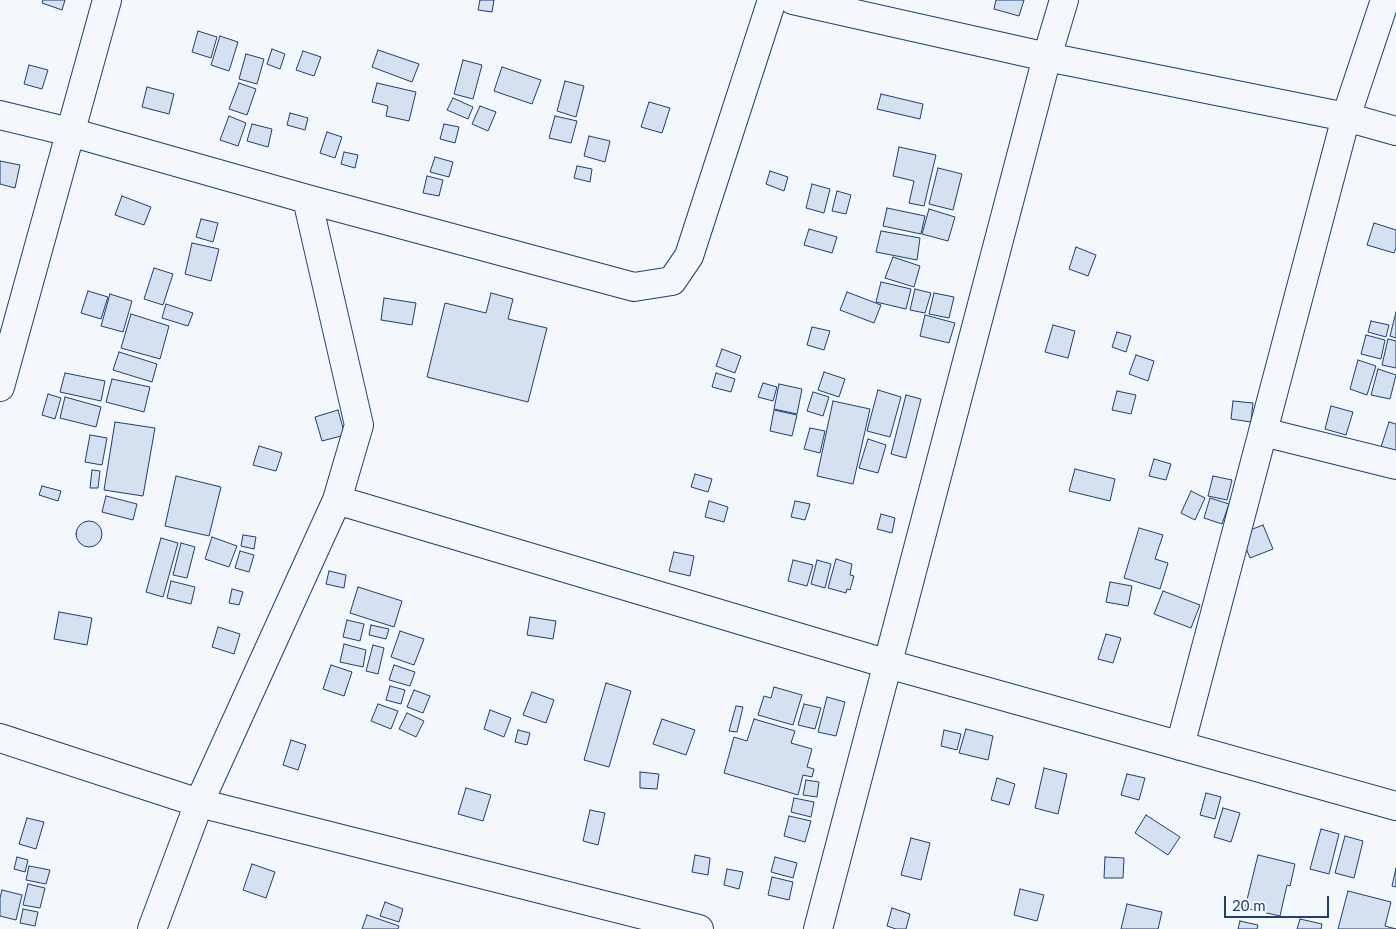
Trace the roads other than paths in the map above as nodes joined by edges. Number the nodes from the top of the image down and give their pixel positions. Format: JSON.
{"nodes":[{"id":1,"x":107,"y":0,"type":"edge"},
{"id":2,"x":772,"y":0,"type":"edge"},
{"id":3,"x":793,"y":0,"type":"edge"},
{"id":4,"x":1064,"y":0,"type":"edge"},
{"id":5,"x":1385,"y":0,"type":"edge"},
{"id":6,"x":1047,"y":57,"type":"junction"},
{"id":7,"x":0,"y":115,"type":"edge"},
{"id":8,"x":1346,"y":117,"type":"junction"},
{"id":9,"x":1396,"y":130,"type":"edge"},
{"id":10,"x":70,"y":132,"type":"junction"},
{"id":11,"x":307,"y":199,"type":"junction"},
{"id":12,"x":0,"y":387,"type":"edge"},
{"id":13,"x":1263,"y":432,"type":"junction"},
{"id":14,"x":1396,"y":466,"type":"edge"},
{"id":15,"x":338,"y":500,"type":"junction"},
{"id":16,"x":888,"y":664,"type":"junction"},
{"id":17,"x":0,"y":738,"type":"edge"},
{"id":18,"x":1180,"y":746,"type":"junction"},
{"id":19,"x":199,"y":803,"type":"junction"},
{"id":20,"x":1396,"y":806,"type":"edge"},
{"id":21,"x":152,"y":929,"type":"edge"},
{"id":22,"x":699,"y":929,"type":"edge"},
{"id":23,"x":818,"y":929,"type":"edge"}],
"edges":[{"from":1,"to":10,"type":"street"},
{"from":2,"to":11,"type":"street"},
{"from":3,"to":6,"type":"street"},
{"from":4,"to":6,"type":"street"},
{"from":5,"to":8,"type":"street"},
{"from":6,"to":8,"type":"street"},
{"from":6,"to":16,"type":"street"},
{"from":7,"to":10,"type":"street"},
{"from":8,"to":9,"type":"street"},
{"from":8,"to":13,"type":"street"},
{"from":10,"to":11,"type":"street"},
{"from":10,"to":12,"type":"street"},
{"from":11,"to":15,"type":"street"},
{"from":13,"to":14,"type":"street"},
{"from":13,"to":18,"type":"street"},
{"from":15,"to":16,"type":"street"},
{"from":15,"to":19,"type":"street"},
{"from":16,"to":18,"type":"street"},
{"from":16,"to":23,"type":"street"},
{"from":17,"to":19,"type":"street"},
{"from":18,"to":20,"type":"street"},
{"from":19,"to":21,"type":"street"},
{"from":19,"to":22,"type":"street"}]}
